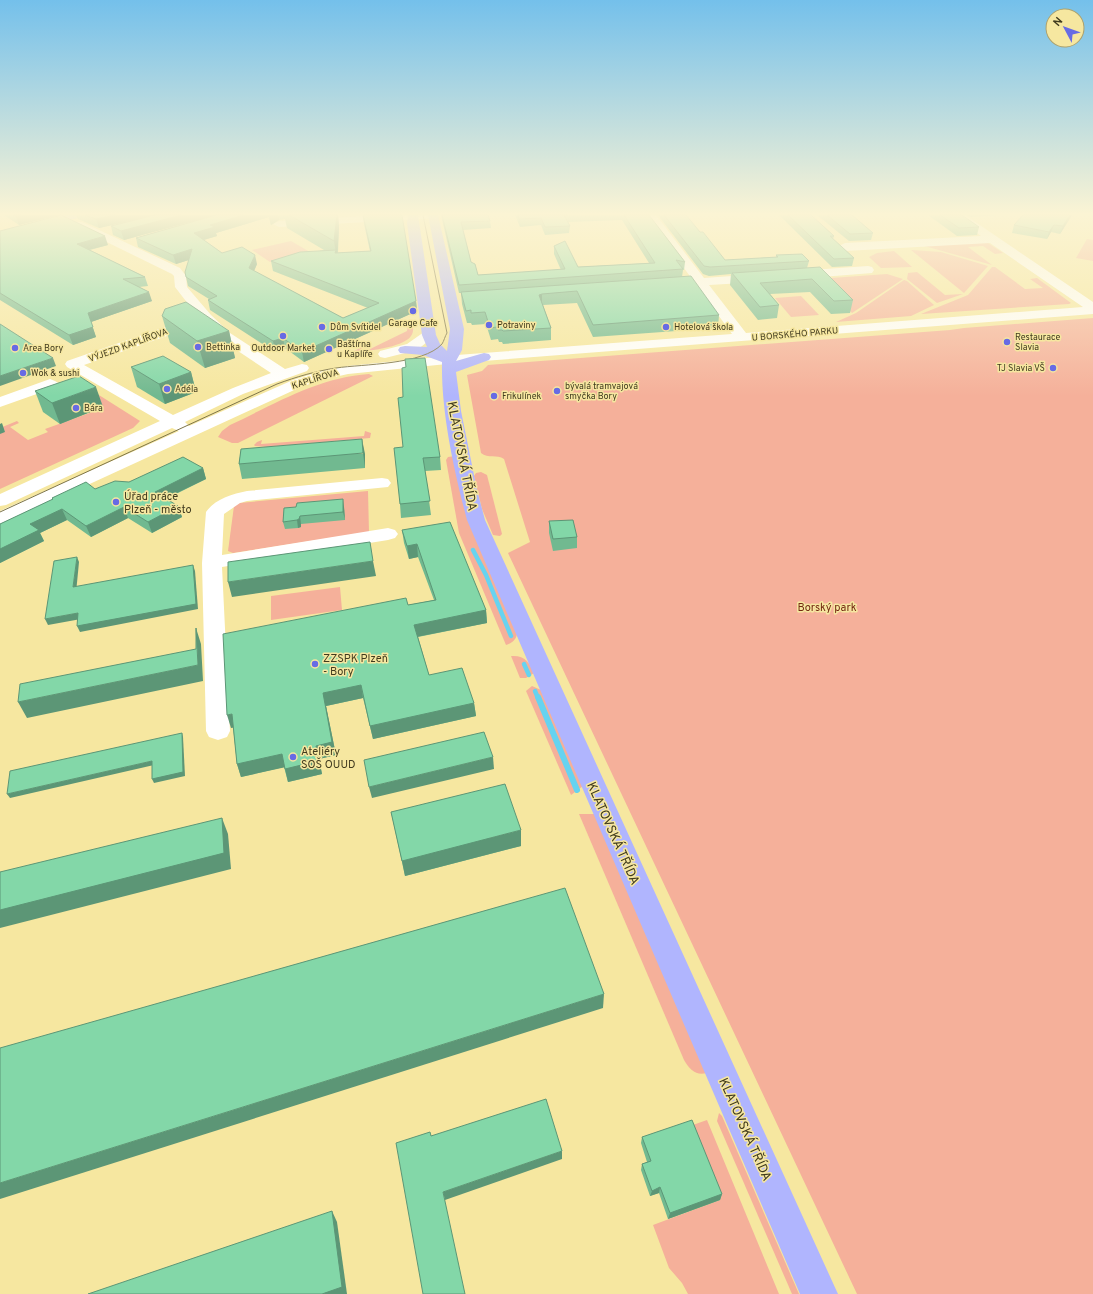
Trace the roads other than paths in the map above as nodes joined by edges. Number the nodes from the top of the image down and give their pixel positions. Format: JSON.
{"nodes":[{"id":1,"x":180,"y":275,"type":"edge"},
{"id":2,"x":420,"y":275,"type":"edge"},
{"id":3,"x":449,"y":275,"type":"edge"},
{"id":4,"x":696,"y":275,"type":"edge"},
{"id":5,"x":787,"y":275,"type":"edge"},
{"id":6,"x":1045,"y":275,"type":"edge"},
{"id":7,"x":701,"y":282,"type":"junction"},
{"id":8,"x":652,"y":285,"type":"edge"},
{"id":9,"x":1093,"y":309,"type":"edge"},
{"id":10,"x":206,"y":318,"type":"junction"},
{"id":11,"x":429,"y":335,"type":"junction"},
{"id":12,"x":743,"y":338,"type":"junction"},
{"id":13,"x":455,"y":341,"type":"junction"},
{"id":14,"x":405,"y":350,"type":"junction"},
{"id":15,"x":484,"y":357,"type":"junction"},
{"id":16,"x":440,"y":365,"type":"junction"},
{"id":17,"x":283,"y":374,"type":"junction"},
{"id":18,"x":101,"y":382,"type":"junction"},
{"id":19,"x":0,"y":402,"type":"edge"},
{"id":20,"x":171,"y":421,"type":"junction"},
{"id":21,"x":190,"y":431,"type":"junction"},
{"id":22,"x":206,"y":440,"type":"dead end"},
{"id":23,"x":382,"y":483,"type":"dead end"},
{"id":24,"x":0,"y":501,"type":"edge"},
{"id":25,"x":0,"y":518,"type":"edge"},
{"id":26,"x":388,"y":534,"type":"dead end"},
{"id":27,"x":212,"y":563,"type":"junction"},
{"id":28,"x":218,"y":731,"type":"dead end"},
{"id":29,"x":819,"y":1294,"type":"edge"}],
"edges":[{"from":1,"to":10,"type":"street"},
{"from":2,"to":11,"type":"main road"},
{"from":3,"to":13,"type":"main road","name":"KLATOVSKÁ TŘÍDA"},
{"from":4,"to":7,"type":"street"},
{"from":5,"to":7,"type":"street"},
{"from":6,"to":9,"type":"street"},
{"from":7,"to":8,"type":"street"},
{"from":7,"to":12,"type":"street"},
{"from":9,"to":12,"type":"street","name":"U BORSKÉHO PARKU"},
{"from":10,"to":17,"type":"street"},
{"from":10,"to":18,"type":"street","name":"VÝJEZD KAPLÍŘOVA"},
{"from":11,"to":14,"type":"street"},
{"from":11,"to":16,"type":"main road"},
{"from":12,"to":15,"type":"street","name":"U BORSKÉHO PARKU"},
{"from":13,"to":15,"type":"main road"},
{"from":13,"to":16,"type":"main road","name":"KLATOVSKÁ TŘÍDA"},
{"from":14,"to":16,"type":"main road"},
{"from":14,"to":17,"type":"street","name":"KAPLÍŘOVA"},
{"from":15,"to":16,"type":"main road"},
{"from":16,"to":21,"type":"street","name":"KAPLÍŘOVA"},
{"from":16,"to":29,"type":"main road","name":"KLATOVSKÁ TŘÍDA"},
{"from":17,"to":20,"type":"street","name":"KAPLÍŘOVA"},
{"from":18,"to":19,"type":"street"},
{"from":18,"to":20,"type":"street"},
{"from":20,"to":21,"type":"street"},
{"from":20,"to":24,"type":"street","name":"KAPLÍŘOVA"},
{"from":21,"to":22,"type":"street"},
{"from":21,"to":25,"type":"street","name":"KAPLÍŘOVA"},
{"from":23,"to":27,"type":"street"},
{"from":26,"to":27,"type":"street"},
{"from":27,"to":28,"type":"street"}]}
